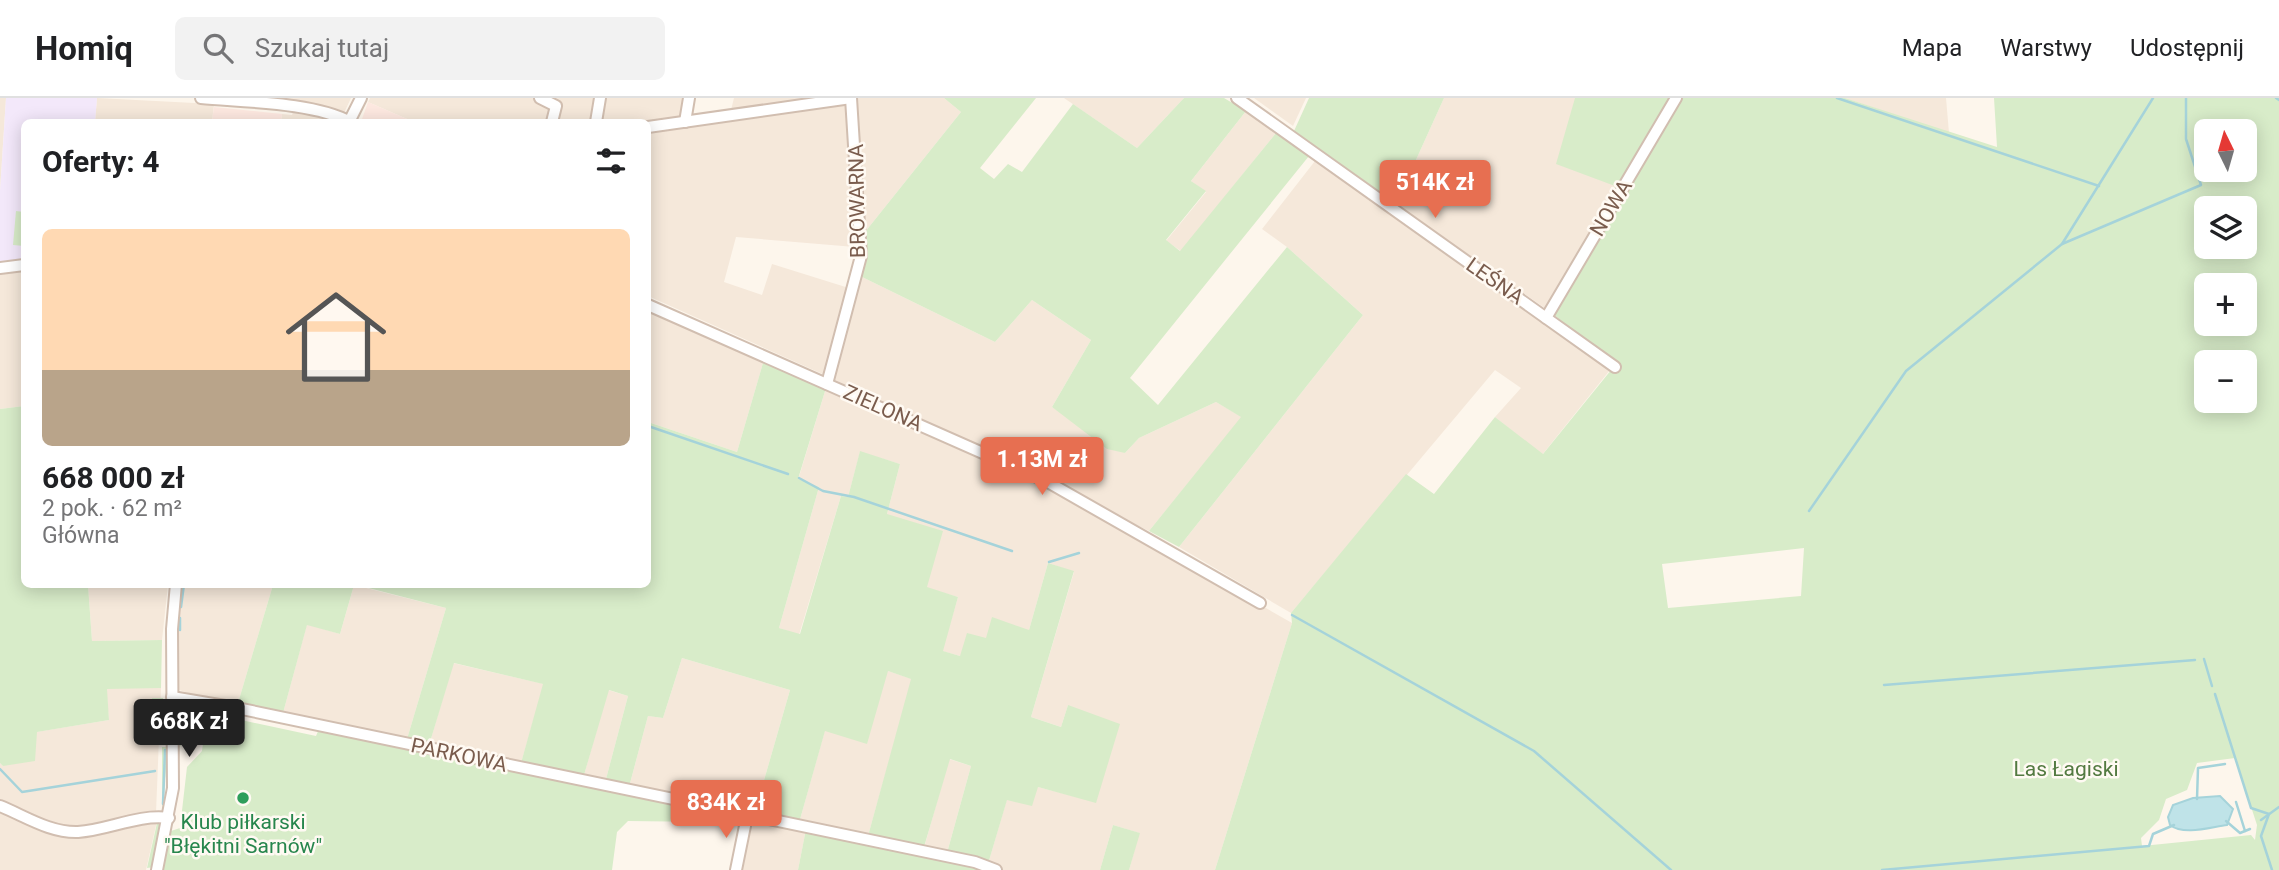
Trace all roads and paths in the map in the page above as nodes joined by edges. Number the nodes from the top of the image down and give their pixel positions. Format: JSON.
{"nodes":[{"id":1,"x":201,"y":98,"type":"edge"},
{"id":2,"x":360,"y":98,"type":"edge"},
{"id":3,"x":540,"y":98,"type":"edge"},
{"id":4,"x":600,"y":98,"type":"edge"},
{"id":5,"x":689,"y":98,"type":"edge"},
{"id":6,"x":852,"y":98,"type":"edge"},
{"id":7,"x":1237,"y":98,"type":"edge"},
{"id":8,"x":1676,"y":98,"type":"edge"},
{"id":9,"x":337,"y":119,"type":"edge"},
{"id":10,"x":350,"y":119,"type":"edge"},
{"id":11,"x":553,"y":119,"type":"edge"},
{"id":12,"x":596,"y":119,"type":"edge"},
{"id":13,"x":685,"y":122,"type":"junction"},
{"id":14,"x":651,"y":127,"type":"edge"},
{"id":15,"x":21,"y":265,"type":"edge"},
{"id":16,"x":0,"y":268,"type":"edge"},
{"id":17,"x":651,"y":306,"type":"edge"},
{"id":18,"x":1546,"y":318,"type":"junction"},
{"id":19,"x":1615,"y":367,"type":"dead end"},
{"id":20,"x":827,"y":384,"type":"junction"},
{"id":21,"x":176,"y":588,"type":"edge"},
{"id":22,"x":1260,"y":603,"type":"dead end"},
{"id":23,"x":172,"y":697,"type":"junction"},
{"id":24,"x":0,"y":806,"type":"edge"},
{"id":25,"x":747,"y":816,"type":"junction"},
{"id":26,"x":169,"y":818,"type":"junction"},
{"id":27,"x":157,"y":870,"type":"edge"},
{"id":28,"x":736,"y":870,"type":"edge"},
{"id":29,"x":996,"y":870,"type":"edge"}],
"edges":[{"from":1,"to":9,"type":"street"},
{"from":2,"to":10,"type":"street"},
{"from":3,"to":11,"type":"street"},
{"from":4,"to":12,"type":"street"},
{"from":5,"to":13,"type":"street"},
{"from":6,"to":13,"type":"street"},
{"from":6,"to":20,"type":"street","name":"BROWARNA"},
{"from":7,"to":18,"type":"street","name":"LEŚNA"},
{"from":8,"to":18,"type":"street","name":"NOWA"},
{"from":13,"to":14,"type":"street"},
{"from":15,"to":16,"type":"street"},
{"from":17,"to":20,"type":"street","name":"ZIELONA"},
{"from":18,"to":19,"type":"street","name":"LEŚNA"},
{"from":20,"to":22,"type":"street","name":"ZIELONA"},
{"from":21,"to":23,"type":"street"},
{"from":23,"to":25,"type":"street","name":"PARKOWA"},
{"from":23,"to":26,"type":"street"},
{"from":24,"to":26,"type":"street"},
{"from":25,"to":28,"type":"street"},
{"from":25,"to":29,"type":"street","name":"PARKOWA"},
{"from":26,"to":27,"type":"street"}]}
